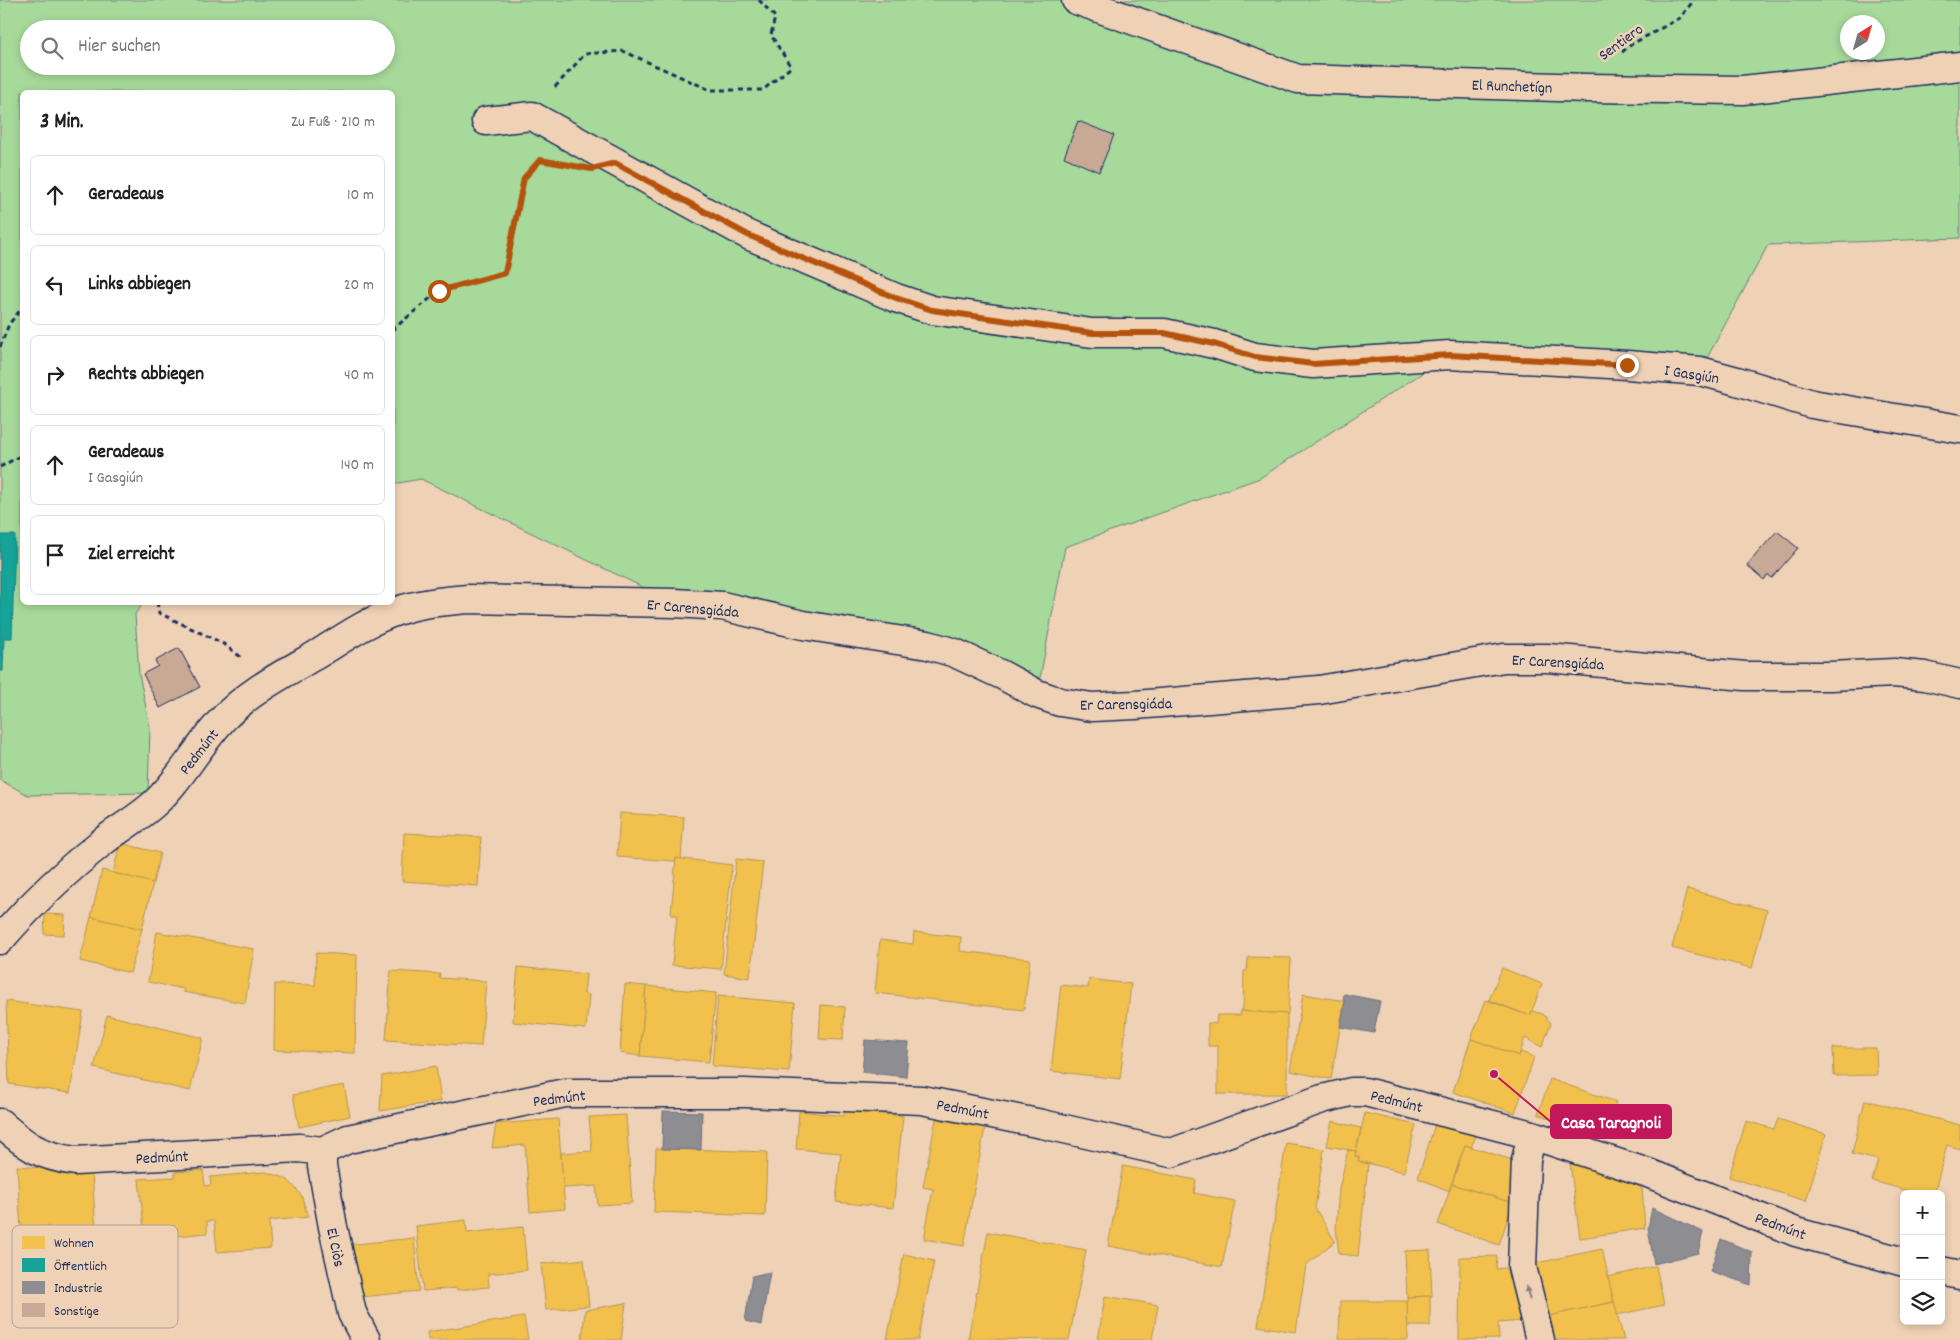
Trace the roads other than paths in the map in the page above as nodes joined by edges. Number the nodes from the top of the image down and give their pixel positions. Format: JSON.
{"nodes":[{"id":1,"x":1076,"y":0,"type":"edge"},
{"id":2,"x":1960,"y":66,"type":"edge"},
{"id":3,"x":486,"y":121,"type":"dead end"},
{"id":4,"x":1960,"y":429,"type":"edge"},
{"id":5,"x":1960,"y":684,"type":"edge"},
{"id":6,"x":265,"y":685,"type":"joint"},
{"id":7,"x":0,"y":940,"type":"edge"},
{"id":8,"x":0,"y":1123,"type":"edge"},
{"id":9,"x":1532,"y":1135,"type":"junction"},
{"id":10,"x":322,"y":1151,"type":"junction"},
{"id":11,"x":1900,"y":1261,"type":"edge"},
{"id":12,"x":1945,"y":1271,"type":"edge"},
{"id":13,"x":1960,"y":1275,"type":"edge"},
{"id":14,"x":366,"y":1340,"type":"edge"},
{"id":15,"x":1540,"y":1340,"type":"edge"}],
"edges":[{"from":1,"to":2,"type":"street","name":"El Runchetígn"},
{"from":3,"to":4,"type":"street","name":"I Gasgiún"},
{"from":5,"to":6,"type":"street","name":"Er Carensgiáda"},
{"from":6,"to":7,"type":"street","name":"Pedmúnt"},
{"from":8,"to":10,"type":"street","name":"Pedmúnt"},
{"from":9,"to":10,"type":"street","name":"Pedmúnt"},
{"from":9,"to":11,"type":"street","name":"Pedmúnt"},
{"from":15,"to":9,"type":"street","one_way":true},
{"from":10,"to":14,"type":"street","name":"El Ciòs"},
{"from":12,"to":13,"type":"street"}]}
